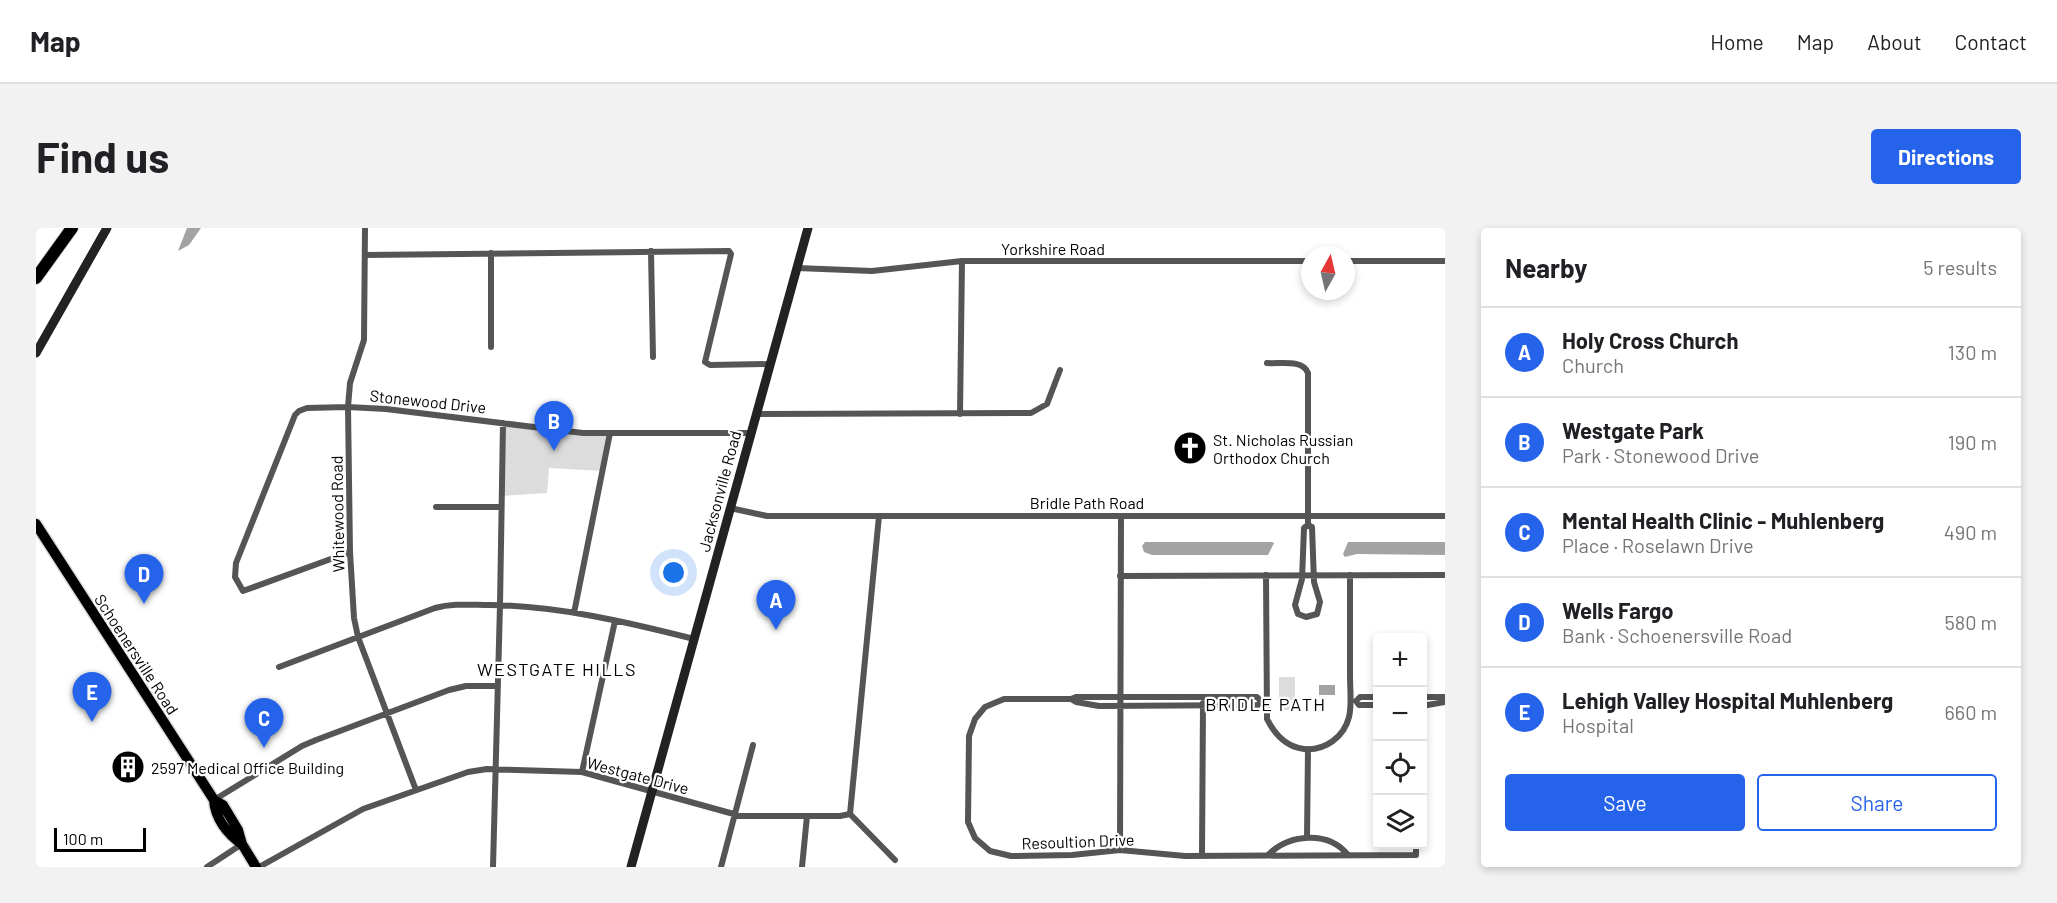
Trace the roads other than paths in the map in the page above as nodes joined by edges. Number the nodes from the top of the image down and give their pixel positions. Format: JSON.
{"nodes":[{"id":1,"x":72,"y":228,"type":"edge"},
{"id":2,"x":107,"y":228,"type":"edge"},
{"id":3,"x":365,"y":228,"type":"edge"},
{"id":4,"x":808,"y":228,"type":"edge"},
{"id":5,"x":651,"y":251,"type":"junction"},
{"id":6,"x":491,"y":253,"type":"junction"},
{"id":7,"x":365,"y":255,"type":"junction"},
{"id":8,"x":962,"y":261,"type":"junction"},
{"id":9,"x":1301,"y":261,"type":"edge"},
{"id":10,"x":1355,"y":261,"type":"edge"},
{"id":11,"x":1445,"y":261,"type":"edge"},
{"id":12,"x":796,"y":268,"type":"junction"},
{"id":13,"x":36,"y":278,"type":"edge"},
{"id":14,"x":491,"y":347,"type":"dead end"},
{"id":15,"x":36,"y":353,"type":"edge"},
{"id":16,"x":652,"y":357,"type":"dead end"},
{"id":17,"x":1267,"y":363,"type":"dead end"},
{"id":18,"x":770,"y":364,"type":"junction"},
{"id":19,"x":1060,"y":370,"type":"dead end"},
{"id":20,"x":348,"y":407,"type":"junction"},
{"id":21,"x":756,"y":414,"type":"junction"},
{"id":22,"x":960,"y":414,"type":"junction"},
{"id":23,"x":503,"y":423,"type":"junction"},
{"id":24,"x":610,"y":433,"type":"junction"},
{"id":25,"x":751,"y":433,"type":"junction"},
{"id":26,"x":436,"y":507,"type":"dead end"},
{"id":27,"x":501,"y":507,"type":"junction"},
{"id":28,"x":730,"y":508,"type":"junction"},
{"id":29,"x":879,"y":516,"type":"junction"},
{"id":30,"x":1121,"y":516,"type":"junction"},
{"id":31,"x":1308,"y":516,"type":"junction"},
{"id":32,"x":1445,"y":516,"type":"edge"},
{"id":33,"x":36,"y":524,"type":"edge"},
{"id":34,"x":1308,"y":525,"type":"junction"},
{"id":35,"x":350,"y":552,"type":"junction"},
{"id":36,"x":1266,"y":575,"type":"junction"},
{"id":37,"x":1302,"y":575,"type":"junction"},
{"id":38,"x":1314,"y":575,"type":"junction"},
{"id":39,"x":1350,"y":575,"type":"junction"},
{"id":40,"x":1445,"y":575,"type":"edge"},
{"id":41,"x":1120,"y":576,"type":"junction"},
{"id":42,"x":500,"y":605,"type":"junction"},
{"id":43,"x":574,"y":613,"type":"junction"},
{"id":44,"x":615,"y":621,"type":"junction"},
{"id":45,"x":358,"y":637,"type":"junction"},
{"id":46,"x":694,"y":639,"type":"junction"},
{"id":47,"x":279,"y":667,"type":"dead end"},
{"id":48,"x":497,"y":686,"type":"junction"},
{"id":49,"x":1445,"y":696,"type":"edge"},
{"id":50,"x":1120,"y":697,"type":"junction"},
{"id":51,"x":1203,"y":697,"type":"junction"},
{"id":52,"x":1373,"y":697,"type":"edge"},
{"id":53,"x":1427,"y":697,"type":"edge"},
{"id":54,"x":1071,"y":699,"type":"junction"},
{"id":55,"x":1264,"y":701,"type":"junction"},
{"id":56,"x":1353,"y":701,"type":"junction"},
{"id":57,"x":1445,"y":702,"type":"edge"},
{"id":58,"x":1373,"y":705,"type":"edge"},
{"id":59,"x":1427,"y":705,"type":"edge"},
{"id":60,"x":1120,"y":706,"type":"junction"},
{"id":61,"x":1203,"y":706,"type":"junction"},
{"id":62,"x":387,"y":713,"type":"junction"},
{"id":63,"x":753,"y":745,"type":"dead end"},
{"id":64,"x":1308,"y":749,"type":"junction"},
{"id":65,"x":494,"y":768,"type":"junction"},
{"id":66,"x":582,"y":772,"type":"junction"},
{"id":67,"x":416,"y":790,"type":"junction"},
{"id":68,"x":651,"y":792,"type":"junction"},
{"id":69,"x":214,"y":800,"type":"junction"},
{"id":70,"x":850,"y":814,"type":"junction"},
{"id":71,"x":735,"y":815,"type":"junction"},
{"id":72,"x":807,"y":816,"type":"junction"},
{"id":73,"x":1307,"y":838,"type":"junction"},
{"id":74,"x":242,"y":844,"type":"junction"},
{"id":75,"x":1416,"y":849,"type":"edge"},
{"id":76,"x":1120,"y":850,"type":"junction"},
{"id":77,"x":1268,"y":855,"type":"junction"},
{"id":78,"x":1348,"y":855,"type":"junction"},
{"id":79,"x":1202,"y":856,"type":"junction"},
{"id":80,"x":895,"y":860,"type":"dead end"},
{"id":81,"x":207,"y":867,"type":"edge"},
{"id":82,"x":258,"y":867,"type":"edge"},
{"id":83,"x":493,"y":867,"type":"edge"},
{"id":84,"x":631,"y":867,"type":"edge"},
{"id":85,"x":721,"y":867,"type":"edge"},
{"id":86,"x":802,"y":867,"type":"edge"}],
"edges":[{"from":1,"to":13,"type":"highway"},
{"from":2,"to":15,"type":"street"},
{"from":3,"to":7,"type":"street","name":"Whitewood Road"},
{"from":4,"to":12,"type":"street","name":"Jacksonville Road"},
{"from":5,"to":6,"type":"street"},
{"from":5,"to":16,"type":"street"},
{"from":5,"to":18,"type":"street"},
{"from":6,"to":7,"type":"street"},
{"from":6,"to":14,"type":"street"},
{"from":7,"to":20,"type":"street","name":"Whitewood Road"},
{"from":8,"to":9,"type":"street","name":"Yorkshire Road"},
{"from":8,"to":12,"type":"street","name":"Yorkshire Road"},
{"from":8,"to":22,"type":"street"},
{"from":10,"to":11,"type":"street"},
{"from":12,"to":18,"type":"street","name":"Jacksonville Road"},
{"from":17,"to":31,"type":"street"},
{"from":18,"to":21,"type":"street","name":"Jacksonville Road"},
{"from":19,"to":22,"type":"street"},
{"from":20,"to":23,"type":"street","name":"Stonewood Drive"},
{"from":20,"to":35,"type":"street","name":"Whitewood Road"},
{"from":20,"to":35,"type":"street","name":"Stonewood Drive"},
{"from":21,"to":22,"type":"street"},
{"from":21,"to":25,"type":"street","name":"Jacksonville Road"},
{"from":23,"to":24,"type":"street","name":"Stonewood Drive"},
{"from":23,"to":27,"type":"street"},
{"from":24,"to":25,"type":"street","name":"Stonewood Drive"},
{"from":24,"to":43,"type":"street"},
{"from":25,"to":28,"type":"street","name":"Jacksonville Road"},
{"from":26,"to":27,"type":"street"},
{"from":27,"to":42,"type":"street"},
{"from":28,"to":29,"type":"street","name":"Bridle Path Road"},
{"from":28,"to":46,"type":"street","name":"Jacksonville Road"},
{"from":29,"to":30,"type":"street","name":"Bridle Path Road"},
{"from":29,"to":70,"type":"street"},
{"from":30,"to":31,"type":"street","name":"Bridle Path Road"},
{"from":30,"to":41,"type":"street"},
{"from":31,"to":32,"type":"street","name":"Bridle Path Road"},
{"from":31,"to":34,"type":"street"},
{"from":33,"to":69,"type":"main road","name":"Schoenersville Road"},
{"from":34,"to":37,"type":"street"},
{"from":34,"to":38,"type":"street"},
{"from":35,"to":45,"type":"street","name":"Whitewood Road"},
{"from":36,"to":37,"type":"street"},
{"from":36,"to":41,"type":"street"},
{"from":36,"to":55,"type":"street"},
{"from":37,"to":38,"type":"street"},
{"from":37,"to":38,"type":"street"},
{"from":38,"to":39,"type":"street"},
{"from":39,"to":40,"type":"street"},
{"from":39,"to":56,"type":"street"},
{"from":41,"to":50,"type":"street"},
{"from":42,"to":43,"type":"street"},
{"from":42,"to":45,"type":"street"},
{"from":42,"to":48,"type":"street"},
{"from":43,"to":44,"type":"street"},
{"from":44,"to":46,"type":"street"},
{"from":44,"to":66,"type":"street"},
{"from":45,"to":47,"type":"street"},
{"from":45,"to":62,"type":"street","name":"Whitewood Road"},
{"from":46,"to":68,"type":"street","name":"Jacksonville Road"},
{"from":48,"to":62,"type":"street"},
{"from":48,"to":65,"type":"street"},
{"from":49,"to":53,"type":"street"},
{"from":50,"to":51,"type":"street","name":"Resoultion Drive"},
{"from":50,"to":54,"type":"street","name":"Resoultion Drive"},
{"from":50,"to":60,"type":"street"},
{"from":51,"to":55,"type":"street","name":"Resoultion Drive"},
{"from":51,"to":61,"type":"street"},
{"from":52,"to":56,"type":"street"},
{"from":54,"to":60,"type":"street","name":"Resoultion Drive"},
{"from":54,"to":76,"type":"street","name":"Resoultion Drive"},
{"from":55,"to":61,"type":"street","name":"Resoultion Drive"},
{"from":55,"to":64,"type":"street"},
{"from":56,"to":58,"type":"street"},
{"from":56,"to":64,"type":"street"},
{"from":57,"to":59,"type":"street"},
{"from":60,"to":61,"type":"street","name":"Resoultion Drive"},
{"from":60,"to":76,"type":"street"},
{"from":61,"to":79,"type":"street"},
{"from":62,"to":67,"type":"street","name":"Whitewood Road"},
{"from":62,"to":69,"type":"street"},
{"from":63,"to":71,"type":"street"},
{"from":64,"to":73,"type":"street"},
{"from":65,"to":66,"type":"street","name":"Westgate Drive"},
{"from":65,"to":67,"type":"street","name":"Westgate Drive"},
{"from":65,"to":83,"type":"street"},
{"from":66,"to":68,"type":"street","name":"Westgate Drive"},
{"from":67,"to":82,"type":"street","name":"Westgate Drive"},
{"from":68,"to":71,"type":"street","name":"Westgate Drive"},
{"from":68,"to":84,"type":"street","name":"Jacksonville Road"},
{"from":69,"to":74,"type":"main road","name":"Schoenersville Road"},
{"from":70,"to":72,"type":"street","name":"Westgate Drive"},
{"from":70,"to":80,"type":"street"},
{"from":71,"to":72,"type":"street","name":"Westgate Drive"},
{"from":71,"to":85,"type":"street"},
{"from":72,"to":86,"type":"street"},
{"from":73,"to":77,"type":"street"},
{"from":73,"to":78,"type":"street"},
{"from":74,"to":81,"type":"street"},
{"from":74,"to":82,"type":"main road","name":"Schoenersville Road"},
{"from":75,"to":78,"type":"street","name":"Resoultion Drive"},
{"from":76,"to":79,"type":"street","name":"Resoultion Drive"},
{"from":77,"to":78,"type":"street","name":"Resoultion Drive"},
{"from":77,"to":79,"type":"street","name":"Resoultion Drive"}]}
